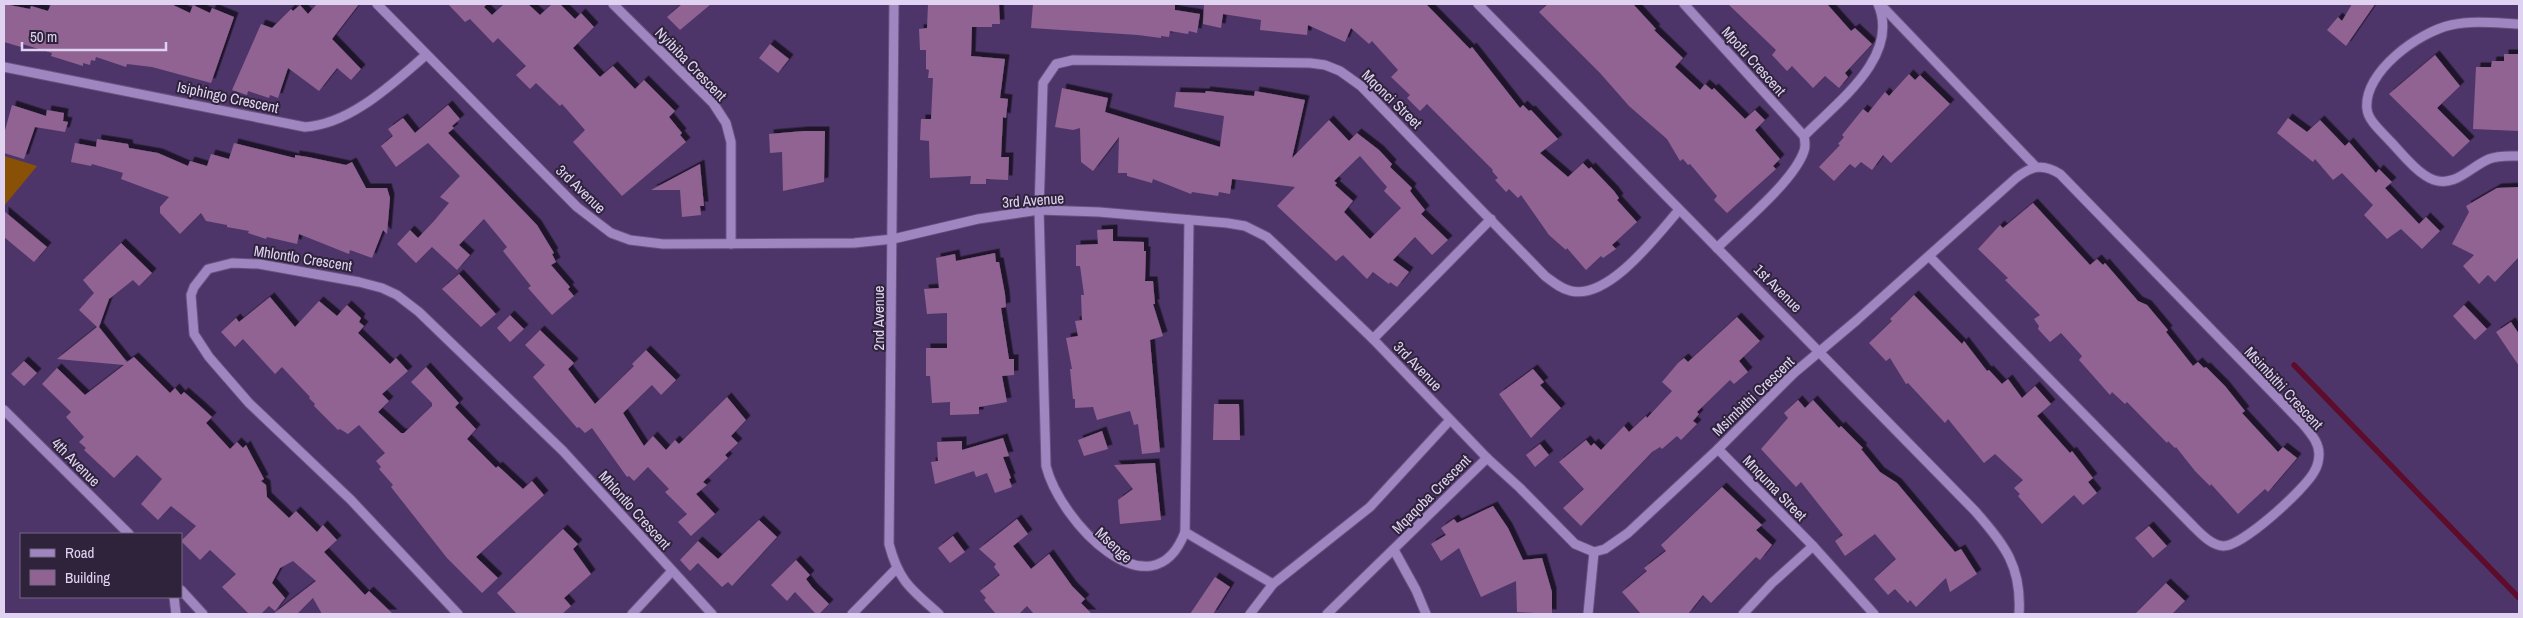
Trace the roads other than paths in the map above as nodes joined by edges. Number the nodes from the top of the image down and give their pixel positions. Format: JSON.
{"nodes":[{"id":1,"x":377,"y":4,"type":"edge"},
{"id":2,"x":613,"y":4,"type":"edge"},
{"id":3,"x":894,"y":4,"type":"edge"},
{"id":4,"x":1478,"y":4,"type":"edge"},
{"id":5,"x":1684,"y":4,"type":"edge"},
{"id":6,"x":1879,"y":4,"type":"edge"},
{"id":7,"x":2519,"y":24,"type":"edge"},
{"id":8,"x":426,"y":55,"type":"junction"},
{"id":9,"x":4,"y":67,"type":"edge"},
{"id":10,"x":1804,"y":136,"type":"junction"},
{"id":11,"x":2519,"y":156,"type":"edge"},
{"id":12,"x":2036,"y":167,"type":"junction"},
{"id":13,"x":1040,"y":210,"type":"junction"},
{"id":14,"x":1679,"y":210,"type":"junction"},
{"id":15,"x":1490,"y":219,"type":"junction"},
{"id":16,"x":1189,"y":220,"type":"junction"},
{"id":17,"x":893,"y":239,"type":"junction"},
{"id":18,"x":731,"y":244,"type":"junction"},
{"id":19,"x":1717,"y":248,"type":"junction"},
{"id":20,"x":1929,"y":256,"type":"junction"},
{"id":21,"x":1373,"y":339,"type":"junction"},
{"id":22,"x":1821,"y":351,"type":"junction"},
{"id":23,"x":4,"y":410,"type":"edge"},
{"id":24,"x":1450,"y":420,"type":"junction"},
{"id":25,"x":1718,"y":449,"type":"junction"},
{"id":26,"x":1487,"y":458,"type":"junction"},
{"id":27,"x":1185,"y":532,"type":"junction"},
{"id":28,"x":128,"y":533,"type":"edge"},
{"id":29,"x":1813,"y":546,"type":"junction"},
{"id":30,"x":1394,"y":550,"type":"junction"},
{"id":31,"x":1594,"y":552,"type":"junction"},
{"id":32,"x":1112,"y":566,"type":"dead end"},
{"id":33,"x":896,"y":569,"type":"junction"},
{"id":34,"x":672,"y":571,"type":"junction"},
{"id":35,"x":1155,"y":575,"type":"dead end"},
{"id":36,"x":1273,"y":584,"type":"junction"},
{"id":37,"x":182,"y":591,"type":"edge"},
{"id":38,"x":174,"y":598,"type":"edge"},
{"id":39,"x":176,"y":614,"type":"edge"},
{"id":40,"x":203,"y":614,"type":"edge"},
{"id":41,"x":458,"y":614,"type":"edge"},
{"id":42,"x":632,"y":614,"type":"edge"},
{"id":43,"x":712,"y":614,"type":"edge"},
{"id":44,"x":852,"y":614,"type":"edge"},
{"id":45,"x":939,"y":614,"type":"edge"},
{"id":46,"x":1250,"y":614,"type":"edge"},
{"id":47,"x":1327,"y":614,"type":"edge"},
{"id":48,"x":1426,"y":614,"type":"edge"},
{"id":49,"x":1588,"y":614,"type":"edge"},
{"id":50,"x":1743,"y":614,"type":"edge"},
{"id":51,"x":1874,"y":614,"type":"edge"},
{"id":52,"x":2019,"y":614,"type":"edge"}],
"edges":[{"from":1,"to":8,"type":"street","name":"3rd Avenue"},
{"from":2,"to":18,"type":"street","name":"Nyibiba Crescent"},
{"from":3,"to":17,"type":"street","name":"2nd Avenue"},
{"from":4,"to":14,"type":"street","name":"1st Avenue"},
{"from":5,"to":10,"type":"street","name":"Mpofu Crescent"},
{"from":6,"to":10,"type":"street"},
{"from":6,"to":12,"type":"street"},
{"from":7,"to":11,"type":"street"},
{"from":8,"to":9,"type":"street","name":"Isiphingo Crescent"},
{"from":8,"to":18,"type":"street","name":"3rd Avenue"},
{"from":10,"to":19,"type":"street"},
{"from":12,"to":20,"type":"street","name":"Msimbithi Crescent"},
{"from":12,"to":20,"type":"street","name":"Msimbithi Crescent"},
{"from":13,"to":15,"type":"street","name":"Mqonci Street"},
{"from":13,"to":16,"type":"street","name":"3rd Avenue"},
{"from":13,"to":17,"type":"street","name":"3rd Avenue"},
{"from":13,"to":32,"type":"street","name":"Msenge"},
{"from":14,"to":15,"type":"street","name":"Mqonci Street"},
{"from":14,"to":19,"type":"street","name":"1st Avenue"},
{"from":15,"to":21,"type":"street"},
{"from":16,"to":21,"type":"street","name":"3rd Avenue"},
{"from":16,"to":27,"type":"street"},
{"from":17,"to":18,"type":"street","name":"3rd Avenue"},
{"from":17,"to":33,"type":"street","name":"2nd Avenue"},
{"from":19,"to":22,"type":"street","name":"1st Avenue"},
{"from":20,"to":22,"type":"street","name":"Msimbithi Crescent"},
{"from":21,"to":24,"type":"street","name":"3rd Avenue"},
{"from":22,"to":25,"type":"street","name":"Msimbithi Crescent"},
{"from":22,"to":52,"type":"street","name":"1st Avenue"},
{"from":23,"to":28,"type":"street","name":"4th Avenue"},
{"from":24,"to":26,"type":"street","name":"3rd Avenue"},
{"from":24,"to":36,"type":"street"},
{"from":25,"to":29,"type":"street","name":"Mnquma Street"},
{"from":25,"to":31,"type":"street","name":"Msimbithi Crescent"},
{"from":26,"to":30,"type":"street","name":"Mqaqoba Crescent"},
{"from":26,"to":31,"type":"street","name":"3rd Avenue"},
{"from":27,"to":35,"type":"street"},
{"from":27,"to":36,"type":"street"},
{"from":29,"to":50,"type":"street"},
{"from":29,"to":51,"type":"street","name":"Mnquma Street"},
{"from":30,"to":47,"type":"street","name":"Mqaqoba Crescent"},
{"from":30,"to":48,"type":"street","name":"Mqaqoba Crescent"},
{"from":31,"to":49,"type":"street"},
{"from":33,"to":44,"type":"street"},
{"from":33,"to":45,"type":"street","name":"2nd Avenue"},
{"from":34,"to":41,"type":"street","name":"Mhlontlo Crescent"},
{"from":34,"to":42,"type":"street","name":"Mhlontlo Crescent"},
{"from":34,"to":43,"type":"street","name":"Mhlontlo Crescent"},
{"from":36,"to":46,"type":"street"},
{"from":37,"to":40,"type":"street"},
{"from":38,"to":39,"type":"street"}]}
